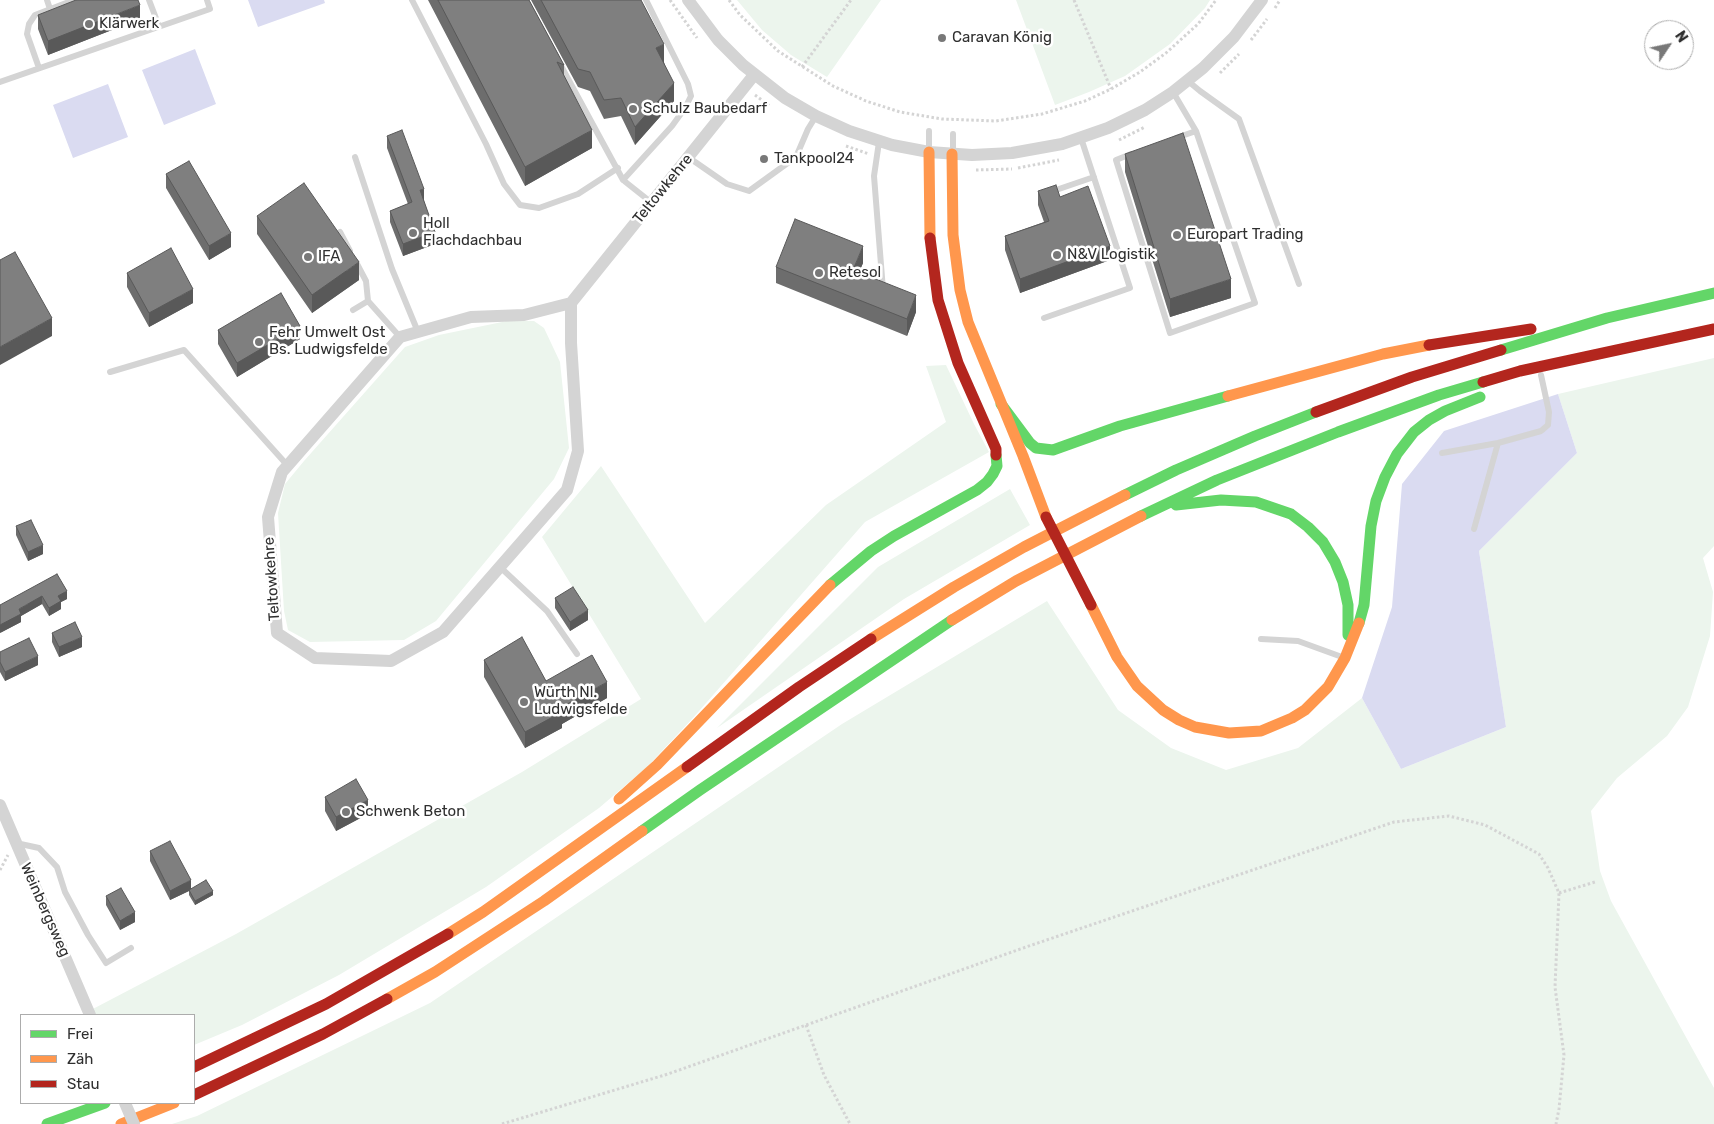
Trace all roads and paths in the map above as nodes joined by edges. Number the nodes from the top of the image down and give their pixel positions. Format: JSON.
{"nodes":[{"id":1,"x":47,"y":0,"type":"edge"},
{"id":2,"x":74,"y":0,"type":"edge"},
{"id":3,"x":148,"y":0,"type":"edge"},
{"id":4,"x":207,"y":0,"type":"edge"},
{"id":5,"x":412,"y":0,"type":"edge"},
{"id":6,"x":646,"y":0,"type":"edge"},
{"id":7,"x":670,"y":0,"type":"edge"},
{"id":8,"x":688,"y":0,"type":"edge"},
{"id":9,"x":729,"y":0,"type":"edge"},
{"id":10,"x":851,"y":0,"type":"edge"},
{"id":11,"x":1074,"y":0,"type":"edge"},
{"id":12,"x":1216,"y":0,"type":"edge"},
{"id":13,"x":1262,"y":0,"type":"edge"},
{"id":14,"x":1280,"y":0,"type":"edge"},
{"id":15,"x":50,"y":9,"type":"junction"},
{"id":16,"x":159,"y":26,"type":"junction"},
{"id":17,"x":699,"y":40,"type":"dead end"},
{"id":18,"x":1248,"y":43,"type":"dead end"},
{"id":19,"x":1242,"y":50,"type":"dead end"},
{"id":20,"x":558,"y":59,"type":"edge"},
{"id":21,"x":802,"y":67,"type":"junction"},
{"id":22,"x":39,"y":68,"type":"junction"},
{"id":23,"x":1219,"y":74,"type":"dead end"},
{"id":24,"x":754,"y":75,"type":"junction"},
{"id":25,"x":1188,"y":81,"type":"junction"},
{"id":26,"x":0,"y":82,"type":"edge"},
{"id":27,"x":745,"y":87,"type":"junction"},
{"id":28,"x":1111,"y":89,"type":"junction"},
{"id":29,"x":1173,"y":92,"type":"junction"},
{"id":30,"x":772,"y":107,"type":"dead end"},
{"id":31,"x":816,"y":116,"type":"junction"},
{"id":32,"x":1148,"y":126,"type":"dead end"},
{"id":33,"x":929,"y":131,"type":"dead end"},
{"id":34,"x":1196,"y":131,"type":"junction"},
{"id":35,"x":953,"y":134,"type":"dead end"},
{"id":36,"x":1081,"y":138,"type":"junction"},
{"id":37,"x":1169,"y":140,"type":"edge"},
{"id":38,"x":879,"y":142,"type":"junction"},
{"id":39,"x":838,"y":143,"type":"dead end"},
{"id":40,"x":1110,"y":143,"type":"dead end"},
{"id":41,"x":1142,"y":150,"type":"edge"},
{"id":42,"x":929,"y":152,"type":"junction"},
{"id":43,"x":952,"y":154,"type":"junction"},
{"id":44,"x":355,"y":157,"type":"dead end"},
{"id":45,"x":688,"y":157,"type":"junction"},
{"id":46,"x":877,"y":157,"type":"junction"},
{"id":47,"x":1060,"y":160,"type":"dead end"},
{"id":48,"x":618,"y":168,"type":"junction"},
{"id":49,"x":952,"y":170,"type":"junction"},
{"id":50,"x":1094,"y":177,"type":"junction"},
{"id":51,"x":623,"y":180,"type":"junction"},
{"id":52,"x":1056,"y":190,"type":"edge"},
{"id":53,"x":652,"y":203,"type":"junction"},
{"id":54,"x":340,"y":232,"type":"edge"},
{"id":55,"x":1299,"y":284,"type":"dead end"},
{"id":56,"x":1714,"y":293,"type":"edge"},
{"id":57,"x":884,"y":294,"type":"edge"},
{"id":58,"x":368,"y":301,"type":"junction"},
{"id":59,"x":571,"y":303,"type":"junction"},
{"id":60,"x":353,"y":310,"type":"dead end"},
{"id":61,"x":1044,"y":318,"type":"dead end"},
{"id":62,"x":1606,"y":318,"type":"junction"},
{"id":63,"x":1714,"y":329,"type":"edge"},
{"id":64,"x":418,"y":332,"type":"junction"},
{"id":65,"x":400,"y":337,"type":"junction"},
{"id":66,"x":1596,"y":355,"type":"junction"},
{"id":67,"x":110,"y":372,"type":"dead end"},
{"id":68,"x":1541,"y":375,"type":"junction"},
{"id":69,"x":1506,"y":387,"type":"dead end"},
{"id":70,"x":1488,"y":394,"type":"dead end"},
{"id":71,"x":1001,"y":404,"type":"junction"},
{"id":72,"x":981,"y":414,"type":"junction"},
{"id":73,"x":1498,"y":443,"type":"junction"},
{"id":74,"x":1442,"y":453,"type":"dead end"},
{"id":75,"x":288,"y":466,"type":"junction"},
{"id":76,"x":1032,"y":488,"type":"junction"},
{"id":77,"x":1161,"y":506,"type":"junction"},
{"id":78,"x":1474,"y":528,"type":"dead end"},
{"id":79,"x":500,"y":567,"type":"junction"},
{"id":80,"x":1261,"y":640,"type":"dead end"},
{"id":81,"x":577,"y":654,"type":"dead end"},
{"id":82,"x":1345,"y":658,"type":"junction"},
{"id":83,"x":0,"y":805,"type":"edge"},
{"id":84,"x":15,"y":842,"type":"junction"},
{"id":85,"x":1595,"y":882,"type":"dead end"},
{"id":86,"x":1559,"y":894,"type":"junction"},
{"id":87,"x":483,"y":912,"type":"junction"},
{"id":88,"x":131,"y":948,"type":"dead end"},
{"id":89,"x":90,"y":1014,"type":"edge"},
{"id":90,"x":806,"y":1025,"type":"junction"},
{"id":91,"x":195,"y":1067,"type":"edge"},
{"id":92,"x":195,"y":1094,"type":"edge"},
{"id":93,"x":102,"y":1104,"type":"edge"},
{"id":94,"x":126,"y":1104,"type":"edge"},
{"id":95,"x":171,"y":1104,"type":"edge"},
{"id":96,"x":47,"y":1124,"type":"edge"},
{"id":97,"x":121,"y":1124,"type":"edge"},
{"id":98,"x":134,"y":1124,"type":"edge"},
{"id":99,"x":502,"y":1124,"type":"edge"},
{"id":100,"x":850,"y":1124,"type":"edge"},
{"id":101,"x":1556,"y":1124,"type":"edge"}],
"edges":[{"from":1,"to":15,"type":"lane"},
{"from":2,"to":15,"type":"lane"},
{"from":3,"to":16,"type":"lane"},
{"from":4,"to":16,"type":"lane"},
{"from":5,"to":48,"type":"lane"},
{"from":6,"to":51,"type":"lane"},
{"from":7,"to":17,"type":"path"},
{"from":8,"to":24,"type":"street"},
{"from":9,"to":21,"type":"path"},
{"from":10,"to":21,"type":"path"},
{"from":11,"to":28,"type":"path"},
{"from":12,"to":28,"type":"path"},
{"from":13,"to":25,"type":"street"},
{"from":14,"to":18,"type":"path"},
{"from":15,"to":22,"type":"lane"},
{"from":16,"to":22,"type":"lane"},
{"from":19,"to":23,"type":"path"},
{"from":20,"to":48,"type":"lane"},
{"from":21,"to":28,"type":"path"},
{"from":22,"to":26,"type":"lane"},
{"from":24,"to":27,"type":"street","name":"Teltowkehre"},
{"from":24,"to":31,"type":"street"},
{"from":25,"to":29,"type":"street"},
{"from":25,"to":55,"type":"lane"},
{"from":27,"to":30,"type":"path"},
{"from":27,"to":45,"type":"street","name":"Teltowkehre"},
{"from":29,"to":34,"type":"lane"},
{"from":29,"to":36,"type":"street"},
{"from":31,"to":38,"type":"street"},
{"from":31,"to":45,"type":"lane"},
{"from":32,"to":40,"type":"path"},
{"from":33,"to":42,"type":"lane"},
{"from":34,"to":37,"type":"lane"},
{"from":34,"to":41,"type":"lane"},
{"from":35,"to":43,"type":"lane"},
{"from":36,"to":43,"type":"street"},
{"from":36,"to":50,"type":"lane"},
{"from":38,"to":42,"type":"street"},
{"from":38,"to":46,"type":"lane"},
{"from":39,"to":46,"type":"path"},
{"from":42,"to":43,"type":"street"},
{"from":42,"to":72,"type":"highway"},
{"from":43,"to":49,"type":"highway"},
{"from":44,"to":64,"type":"lane"},
{"from":45,"to":53,"type":"street","name":"Teltowkehre"},
{"from":46,"to":57,"type":"lane"},
{"from":47,"to":49,"type":"path"},
{"from":48,"to":51,"type":"lane"},
{"from":49,"to":71,"type":"highway"},
{"from":50,"to":52,"type":"lane"},
{"from":50,"to":61,"type":"lane"},
{"from":51,"to":53,"type":"lane"},
{"from":53,"to":59,"type":"street","name":"Teltowkehre"},
{"from":54,"to":58,"type":"lane"},
{"from":56,"to":62,"type":"highway"},
{"from":58,"to":60,"type":"lane"},
{"from":58,"to":65,"type":"lane"},
{"from":59,"to":64,"type":"street"},
{"from":59,"to":79,"type":"street","name":"Teltowkehre"},
{"from":62,"to":71,"type":"highway"},
{"from":62,"to":87,"type":"highway"},
{"from":63,"to":66,"type":"highway"},
{"from":64,"to":65,"type":"street"},
{"from":65,"to":75,"type":"street","name":"Teltowkehre"},
{"from":66,"to":68,"type":"highway"},
{"from":66,"to":77,"type":"highway"},
{"from":67,"to":75,"type":"lane"},
{"from":68,"to":69,"type":"highway"},
{"from":68,"to":73,"type":"lane"},
{"from":70,"to":82,"type":"highway"},
{"from":71,"to":76,"type":"highway"},
{"from":72,"to":76,"type":"highway"},
{"from":72,"to":87,"type":"highway"},
{"from":73,"to":74,"type":"lane"},
{"from":73,"to":78,"type":"lane"},
{"from":75,"to":79,"type":"street","name":"Teltowkehre"},
{"from":76,"to":82,"type":"highway","bridge":true},
{"from":77,"to":82,"type":"highway"},
{"from":77,"to":92,"type":"highway"},
{"from":79,"to":81,"type":"lane"},
{"from":80,"to":82,"type":"lane"},
{"from":83,"to":84,"type":"street","name":"Weinbergsweg"},
{"from":84,"to":88,"type":"lane"},
{"from":84,"to":89,"type":"street","name":"Weinbergsweg"},
{"from":85,"to":86,"type":"path"},
{"from":86,"to":90,"type":"path"},
{"from":86,"to":101,"type":"path"},
{"from":87,"to":91,"type":"highway"},
{"from":90,"to":99,"type":"path"},
{"from":90,"to":100,"type":"path"},
{"from":93,"to":96,"type":"highway"},
{"from":94,"to":98,"type":"street","bridge":true},
{"from":95,"to":97,"type":"highway"}]}
